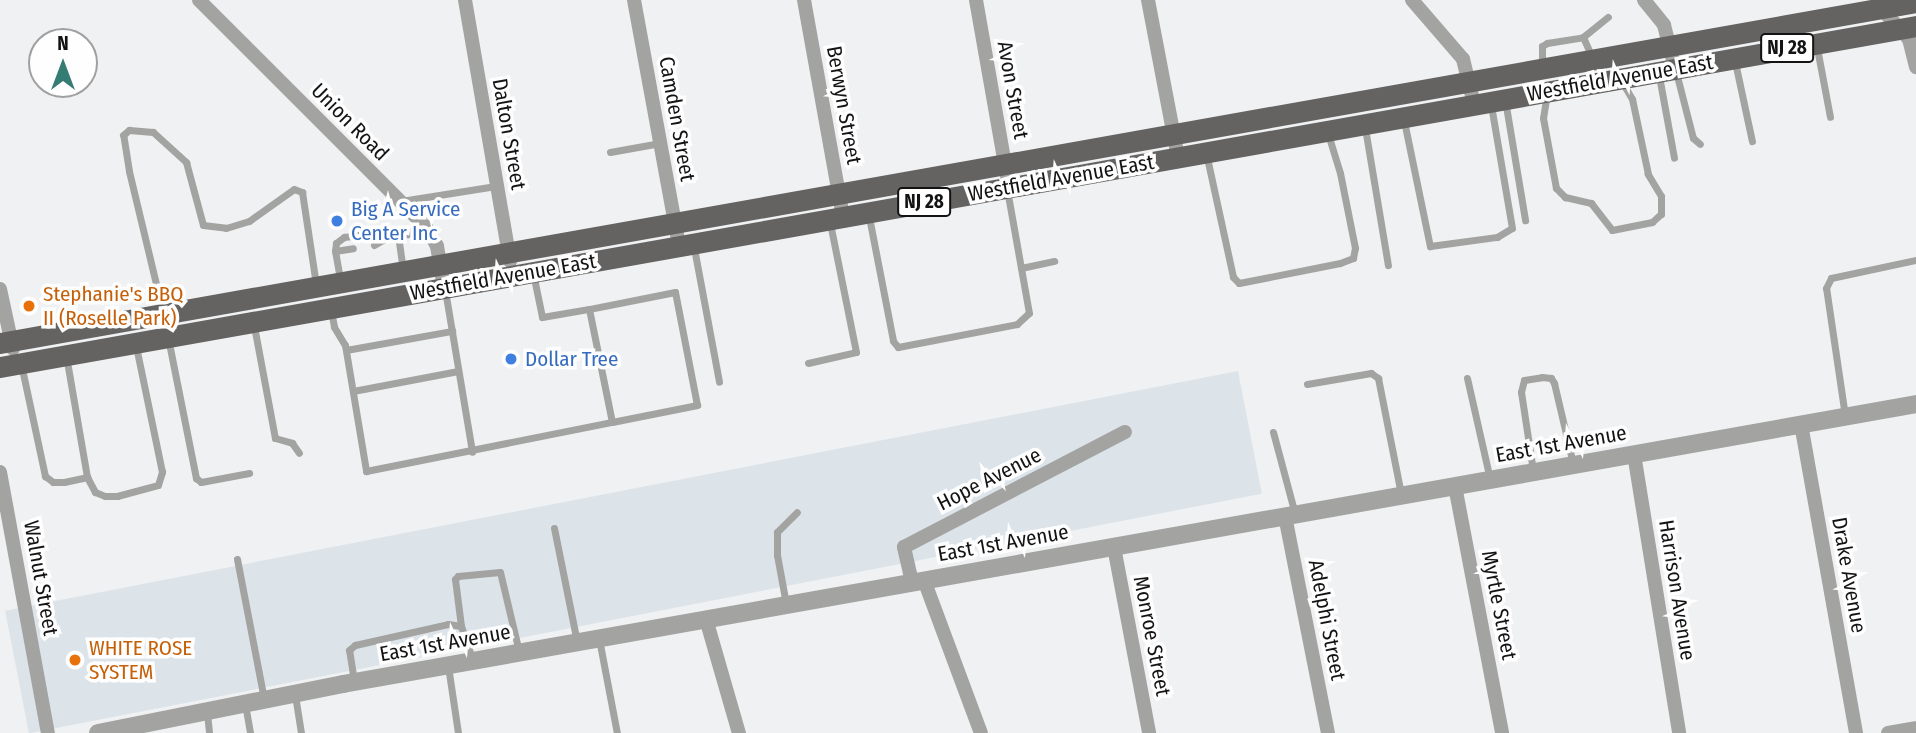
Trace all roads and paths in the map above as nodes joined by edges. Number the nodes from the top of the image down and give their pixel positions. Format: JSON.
{"nodes":[{"id":1,"x":199,"y":0,"type":"edge"},
{"id":2,"x":465,"y":0,"type":"edge"},
{"id":3,"x":634,"y":0,"type":"edge"},
{"id":4,"x":804,"y":0,"type":"edge"},
{"id":5,"x":976,"y":0,"type":"edge"},
{"id":6,"x":1148,"y":0,"type":"edge"},
{"id":7,"x":1412,"y":0,"type":"edge"},
{"id":8,"x":1644,"y":0,"type":"edge"},
{"id":9,"x":1916,"y":2,"type":"edge"},
{"id":10,"x":1877,"y":4,"type":"edge"},
{"id":11,"x":1608,"y":18,"type":"dead end"},
{"id":12,"x":1908,"y":27,"type":"edge"},
{"id":13,"x":1583,"y":37,"type":"junction"},
{"id":14,"x":1816,"y":43,"type":"junction"},
{"id":15,"x":1670,"y":45,"type":"junction"},
{"id":16,"x":1734,"y":58,"type":"junction"},
{"id":17,"x":1593,"y":59,"type":"junction"},
{"id":18,"x":1916,"y":67,"type":"edge"},
{"id":19,"x":1542,"y":68,"type":"junction"},
{"id":20,"x":1666,"y":70,"type":"junction"},
{"id":21,"x":1620,"y":78,"type":"junction"},
{"id":22,"x":1470,"y":81,"type":"junction"},
{"id":23,"x":1548,"y":91,"type":"junction"},
{"id":24,"x":1490,"y":102,"type":"junction"},
{"id":25,"x":1322,"y":107,"type":"junction"},
{"id":26,"x":1404,"y":117,"type":"junction"},
{"id":27,"x":1830,"y":117,"type":"dead end"},
{"id":28,"x":1364,"y":124,"type":"junction"},
{"id":29,"x":1326,"y":131,"type":"junction"},
{"id":30,"x":1173,"y":134,"type":"junction"},
{"id":31,"x":1752,"y":141,"type":"dead end"},
{"id":32,"x":660,"y":143,"type":"junction"},
{"id":33,"x":1700,"y":144,"type":"dead end"},
{"id":34,"x":610,"y":152,"type":"dead end"},
{"id":35,"x":1205,"y":152,"type":"junction"},
{"id":36,"x":1178,"y":157,"type":"junction"},
{"id":37,"x":1674,"y":158,"type":"dead end"},
{"id":38,"x":1004,"y":164,"type":"junction"},
{"id":39,"x":497,"y":186,"type":"junction"},
{"id":40,"x":1008,"y":187,"type":"junction"},
{"id":41,"x":839,"y":193,"type":"junction"},
{"id":42,"x":400,"y":201,"type":"junction"},
{"id":43,"x":868,"y":212,"type":"junction"},
{"id":44,"x":836,"y":218,"type":"junction"},
{"id":45,"x":1525,"y":220,"type":"dead end"},
{"id":46,"x":674,"y":222,"type":"junction"},
{"id":47,"x":421,"y":223,"type":"junction"},
{"id":48,"x":398,"y":235,"type":"junction"},
{"id":49,"x":389,"y":237,"type":"junction"},
{"id":50,"x":374,"y":245,"type":"dead end"},
{"id":51,"x":686,"y":245,"type":"junction"},
{"id":52,"x":352,"y":248,"type":"dead end"},
{"id":53,"x":335,"y":251,"type":"junction"},
{"id":54,"x":509,"y":252,"type":"junction"},
{"id":55,"x":1916,"y":260,"type":"edge"},
{"id":56,"x":1054,"y":261,"type":"dead end"},
{"id":57,"x":440,"y":264,"type":"junction"},
{"id":58,"x":1388,"y":265,"type":"dead end"},
{"id":59,"x":1021,"y":268,"type":"junction"},
{"id":60,"x":403,"y":271,"type":"junction"},
{"id":61,"x":523,"y":274,"type":"junction"},
{"id":62,"x":341,"y":282,"type":"junction"},
{"id":63,"x":316,"y":286,"type":"junction"},
{"id":64,"x":444,"y":288,"type":"junction"},
{"id":65,"x":0,"y":289,"type":"edge"},
{"id":66,"x":331,"y":308,"type":"junction"},
{"id":67,"x":589,"y":309,"type":"junction"},
{"id":68,"x":164,"y":313,"type":"junction"},
{"id":69,"x":123,"y":321,"type":"junction"},
{"id":70,"x":254,"y":322,"type":"junction"},
{"id":71,"x":452,"y":331,"type":"junction"},
{"id":72,"x":168,"y":337,"type":"junction"},
{"id":73,"x":6,"y":342,"type":"edge"},
{"id":74,"x":131,"y":344,"type":"junction"},
{"id":75,"x":346,"y":350,"type":"junction"},
{"id":76,"x":66,"y":355,"type":"junction"},
{"id":77,"x":808,"y":363,"type":"dead end"},
{"id":78,"x":12,"y":365,"type":"edge"},
{"id":79,"x":458,"y":372,"type":"junction"},
{"id":80,"x":1467,"y":378,"type":"dead end"},
{"id":81,"x":719,"y":383,"type":"dead end"},
{"id":82,"x":1307,"y":384,"type":"dead end"},
{"id":83,"x":353,"y":391,"type":"junction"},
{"id":84,"x":1916,"y":404,"type":"edge"},
{"id":85,"x":1845,"y":416,"type":"junction"},
{"id":86,"x":612,"y":422,"type":"junction"},
{"id":87,"x":1801,"y":424,"type":"junction"},
{"id":88,"x":1125,"y":432,"type":"dead end"},
{"id":89,"x":1273,"y":432,"type":"dead end"},
{"id":90,"x":472,"y":452,"type":"junction"},
{"id":91,"x":299,"y":453,"type":"dead end"},
{"id":92,"x":1634,"y":454,"type":"junction"},
{"id":93,"x":1573,"y":465,"type":"junction"},
{"id":94,"x":0,"y":472,"type":"edge"},
{"id":95,"x":1533,"y":472,"type":"junction"},
{"id":96,"x":249,"y":473,"type":"dead end"},
{"id":97,"x":87,"y":477,"type":"junction"},
{"id":98,"x":1490,"y":479,"type":"junction"},
{"id":99,"x":1455,"y":486,"type":"junction"},
{"id":100,"x":1402,"y":495,"type":"junction"},
{"id":101,"x":797,"y":512,"type":"dead end"},
{"id":102,"x":1290,"y":515,"type":"junction"},
{"id":103,"x":554,"y":528,"type":"dead end"},
{"id":104,"x":1114,"y":547,"type":"junction"},
{"id":105,"x":237,"y":559,"type":"dead end"},
{"id":106,"x":918,"y":581,"type":"junction"},
{"id":107,"x":786,"y":605,"type":"junction"},
{"id":108,"x":706,"y":619,"type":"junction"},
{"id":109,"x":461,"y":626,"type":"junction"},
{"id":110,"x":599,"y":638,"type":"junction"},
{"id":111,"x":577,"y":642,"type":"junction"},
{"id":112,"x":519,"y":653,"type":"junction"},
{"id":113,"x":473,"y":661,"type":"junction"},
{"id":114,"x":447,"y":665,"type":"junction"},
{"id":115,"x":354,"y":682,"type":"junction"},
{"id":116,"x":294,"y":694,"type":"junction"},
{"id":117,"x":264,"y":700,"type":"junction"},
{"id":118,"x":245,"y":704,"type":"junction"},
{"id":119,"x":207,"y":712,"type":"junction"},
{"id":120,"x":1915,"y":730,"type":"edge"},
{"id":121,"x":48,"y":733,"type":"edge"},
{"id":122,"x":98,"y":733,"type":"edge"},
{"id":123,"x":209,"y":733,"type":"edge"},
{"id":124,"x":250,"y":733,"type":"edge"},
{"id":125,"x":301,"y":733,"type":"edge"},
{"id":126,"x":458,"y":733,"type":"edge"},
{"id":127,"x":617,"y":733,"type":"edge"},
{"id":128,"x":739,"y":733,"type":"edge"},
{"id":129,"x":981,"y":733,"type":"edge"},
{"id":130,"x":1149,"y":733,"type":"edge"},
{"id":131,"x":1328,"y":733,"type":"edge"},
{"id":132,"x":1502,"y":733,"type":"edge"},
{"id":133,"x":1679,"y":733,"type":"edge"},
{"id":134,"x":1856,"y":733,"type":"edge"},
{"id":135,"x":1888,"y":733,"type":"edge"}],
"edges":[{"from":1,"to":42,"type":"street","name":"Union Road"},
{"from":2,"to":39,"type":"street","name":"Dalton Street"},
{"from":3,"to":32,"type":"street","name":"Camden Street"},
{"from":4,"to":41,"type":"street","name":"Berwyn Street"},
{"from":5,"to":38,"type":"street","name":"Avon Street"},
{"from":6,"to":30,"type":"street"},
{"from":7,"to":22,"type":"street"},
{"from":8,"to":15,"type":"street"},
{"from":9,"to":10,"type":"main road","name":"Westfield Avenue East","number":"NJ 28"},
{"from":10,"to":12,"type":"street"},
{"from":10,"to":15,"type":"main road","name":"Westfield Avenue East","number":"NJ 28"},
{"from":11,"to":13,"type":"lane"},
{"from":12,"to":14,"type":"main road","name":"Westfield Avenue East","number":"NJ 28"},
{"from":12,"to":18,"type":"street"},
{"from":13,"to":17,"type":"lane"},
{"from":13,"to":19,"type":"lane"},
{"from":14,"to":16,"type":"main road","name":"Westfield Avenue East","number":"NJ 28"},
{"from":14,"to":27,"type":"lane"},
{"from":15,"to":17,"type":"main road","name":"Westfield Avenue East","number":"NJ 28"},
{"from":15,"to":20,"type":"street"},
{"from":16,"to":20,"type":"main road","name":"Westfield Avenue East","number":"NJ 28"},
{"from":16,"to":31,"type":"lane"},
{"from":17,"to":19,"type":"main road","name":"Westfield Avenue East","number":"NJ 28"},
{"from":19,"to":22,"type":"main road","name":"Westfield Avenue East","number":"NJ 28"},
{"from":20,"to":21,"type":"main road","name":"Westfield Avenue East","number":"NJ 28"},
{"from":20,"to":33,"type":"lane"},
{"from":20,"to":37,"type":"lane"},
{"from":21,"to":23,"type":"main road","name":"Westfield Avenue East","number":"NJ 28"},
{"from":21,"to":23,"type":"lane"},
{"from":22,"to":24,"type":"street"},
{"from":22,"to":25,"type":"main road","name":"Westfield Avenue East","number":"NJ 28"},
{"from":23,"to":24,"type":"main road","name":"Westfield Avenue East","number":"NJ 28"},
{"from":24,"to":26,"type":"main road","name":"Westfield Avenue East","number":"NJ 28"},
{"from":24,"to":26,"type":"lane"},
{"from":24,"to":45,"type":"lane"},
{"from":25,"to":29,"type":"main road"},
{"from":25,"to":30,"type":"main road","name":"Westfield Avenue East","number":"NJ 28"},
{"from":26,"to":28,"type":"main road","name":"Westfield Avenue East","number":"NJ 28"},
{"from":28,"to":29,"type":"main road","name":"Westfield Avenue East","number":"NJ 28"},
{"from":28,"to":58,"type":"lane"},
{"from":29,"to":35,"type":"main road","name":"Westfield Avenue East","number":"NJ 28"},
{"from":29,"to":35,"type":"lane"},
{"from":30,"to":36,"type":"street"},
{"from":30,"to":38,"type":"main road","name":"Westfield Avenue East","number":"NJ 28"},
{"from":32,"to":34,"type":"lane"},
{"from":32,"to":46,"type":"street","name":"Camden Street"},
{"from":35,"to":36,"type":"main road","name":"Westfield Avenue East","number":"NJ 28"},
{"from":36,"to":40,"type":"main road","name":"Westfield Avenue East","number":"NJ 28"},
{"from":38,"to":40,"type":"street","name":"Avon Street"},
{"from":38,"to":41,"type":"main road","name":"Westfield Avenue East","number":"NJ 28"},
{"from":39,"to":42,"type":"lane"},
{"from":39,"to":54,"type":"street","name":"Dalton Street"},
{"from":40,"to":43,"type":"main road","name":"Westfield Avenue East","number":"NJ 28"},
{"from":40,"to":59,"type":"lane"},
{"from":41,"to":44,"type":"street","name":"Berwyn Street"},
{"from":41,"to":46,"type":"main road","name":"Westfield Avenue East","number":"NJ 28"},
{"from":42,"to":47,"type":"street","name":"Union Road"},
{"from":43,"to":44,"type":"main road","name":"Westfield Avenue East","number":"NJ 28"},
{"from":43,"to":59,"type":"lane"},
{"from":44,"to":51,"type":"main road","name":"Westfield Avenue East","number":"NJ 28"},
{"from":44,"to":77,"type":"lane"},
{"from":46,"to":51,"type":"street","name":"Camden Street"},
{"from":46,"to":54,"type":"main road","name":"Westfield Avenue East","number":"NJ 28"},
{"from":47,"to":48,"type":"lane"},
{"from":47,"to":57,"type":"street","name":"Union Road"},
{"from":48,"to":49,"type":"lane"},
{"from":48,"to":60,"type":"lane"},
{"from":49,"to":50,"type":"lane"},
{"from":49,"to":53,"type":"lane"},
{"from":51,"to":61,"type":"main road","name":"Westfield Avenue East","number":"NJ 28"},
{"from":51,"to":81,"type":"lane"},
{"from":52,"to":53,"type":"lane"},
{"from":53,"to":62,"type":"lane"},
{"from":54,"to":57,"type":"main road","name":"Westfield Avenue East","number":"NJ 28"},
{"from":54,"to":61,"type":"street","name":"Dalton Street"},
{"from":55,"to":85,"type":"lane"},
{"from":56,"to":59,"type":"lane"},
{"from":57,"to":60,"type":"main road","name":"Westfield Avenue East","number":"NJ 28"},
{"from":57,"to":64,"type":"street","name":"Union Road"},
{"from":60,"to":62,"type":"main road","name":"Westfield Avenue East","number":"NJ 28"},
{"from":61,"to":64,"type":"main road","name":"Westfield Avenue East","number":"NJ 28"},
{"from":61,"to":67,"type":"lane"},
{"from":62,"to":63,"type":"main road","name":"Westfield Avenue East","number":"NJ 28"},
{"from":63,"to":68,"type":"main road","name":"Westfield Avenue East","number":"NJ 28"},
{"from":63,"to":68,"type":"lane"},
{"from":64,"to":66,"type":"main road","name":"Westfield Avenue East","number":"NJ 28"},
{"from":64,"to":71,"type":"lane"},
{"from":65,"to":73,"type":"street"},
{"from":66,"to":70,"type":"main road","name":"Westfield Avenue East","number":"NJ 28"},
{"from":66,"to":75,"type":"lane"},
{"from":67,"to":86,"type":"lane"},
{"from":67,"to":86,"type":"lane"},
{"from":68,"to":69,"type":"main road","name":"Westfield Avenue East","number":"NJ 28"},
{"from":69,"to":73,"type":"main road","name":"Westfield Avenue East","number":"NJ 28"},
{"from":69,"to":74,"type":"lane"},
{"from":70,"to":72,"type":"main road","name":"Westfield Avenue East","number":"NJ 28"},
{"from":70,"to":91,"type":"lane"},
{"from":71,"to":75,"type":"lane"},
{"from":71,"to":79,"type":"lane"},
{"from":72,"to":74,"type":"main road","name":"Westfield Avenue East","number":"NJ 28"},
{"from":72,"to":96,"type":"lane"},
{"from":73,"to":78,"type":"street"},
{"from":74,"to":76,"type":"main road","name":"Westfield Avenue East","number":"NJ 28"},
{"from":74,"to":97,"type":"lane"},
{"from":75,"to":83,"type":"lane"},
{"from":76,"to":78,"type":"main road","name":"Westfield Avenue East","number":"NJ 28"},
{"from":76,"to":97,"type":"lane"},
{"from":78,"to":97,"type":"lane"},
{"from":79,"to":83,"type":"lane"},
{"from":79,"to":90,"type":"lane"},
{"from":80,"to":98,"type":"lane"},
{"from":82,"to":100,"type":"lane"},
{"from":83,"to":90,"type":"lane"},
{"from":84,"to":85,"type":"street","name":"East 1st Avenue"},
{"from":85,"to":87,"type":"street","name":"East 1st Avenue"},
{"from":86,"to":90,"type":"lane"},
{"from":87,"to":92,"type":"street","name":"East 1st Avenue"},
{"from":87,"to":134,"type":"street","name":"Drake Avenue"},
{"from":88,"to":106,"type":"street","name":"Hope Avenue"},
{"from":89,"to":102,"type":"lane"},
{"from":92,"to":93,"type":"street","name":"East 1st Avenue"},
{"from":92,"to":133,"type":"street","name":"Harrison Avenue"},
{"from":93,"to":95,"type":"street","name":"East 1st Avenue"},
{"from":93,"to":95,"type":"lane"},
{"from":94,"to":121,"type":"street","name":"Walnut Street"},
{"from":95,"to":98,"type":"street","name":"East 1st Avenue"},
{"from":98,"to":99,"type":"street","name":"East 1st Avenue"},
{"from":99,"to":100,"type":"street","name":"East 1st Avenue"},
{"from":99,"to":132,"type":"street","name":"Myrtle Street"},
{"from":100,"to":102,"type":"street","name":"East 1st Avenue"},
{"from":101,"to":107,"type":"lane"},
{"from":102,"to":104,"type":"street","name":"East 1st Avenue"},
{"from":102,"to":131,"type":"street","name":"Adelphi Street"},
{"from":103,"to":111,"type":"lane"},
{"from":104,"to":106,"type":"street","name":"East 1st Avenue"},
{"from":104,"to":130,"type":"street","name":"Monroe Street"},
{"from":105,"to":117,"type":"lane"},
{"from":106,"to":107,"type":"street","name":"East 1st Avenue"},
{"from":106,"to":129,"type":"street"},
{"from":107,"to":108,"type":"street","name":"East 1st Avenue"},
{"from":108,"to":110,"type":"street","name":"East 1st Avenue"},
{"from":108,"to":128,"type":"street"},
{"from":109,"to":112,"type":"lane"},
{"from":109,"to":113,"type":"lane"},
{"from":109,"to":115,"type":"lane"},
{"from":110,"to":111,"type":"street","name":"East 1st Avenue"},
{"from":110,"to":127,"type":"lane"},
{"from":111,"to":112,"type":"street","name":"East 1st Avenue"},
{"from":112,"to":113,"type":"street","name":"East 1st Avenue"},
{"from":113,"to":114,"type":"street","name":"East 1st Avenue"},
{"from":114,"to":115,"type":"street","name":"East 1st Avenue"},
{"from":114,"to":126,"type":"lane"},
{"from":115,"to":116,"type":"street","name":"East 1st Avenue"},
{"from":116,"to":117,"type":"street","name":"East 1st Avenue"},
{"from":116,"to":125,"type":"lane"},
{"from":117,"to":118,"type":"street","name":"East 1st Avenue"},
{"from":118,"to":119,"type":"street","name":"East 1st Avenue"},
{"from":118,"to":124,"type":"lane"},
{"from":119,"to":122,"type":"street","name":"East 1st Avenue"},
{"from":119,"to":123,"type":"lane"},
{"from":120,"to":135,"type":"street"}]}
